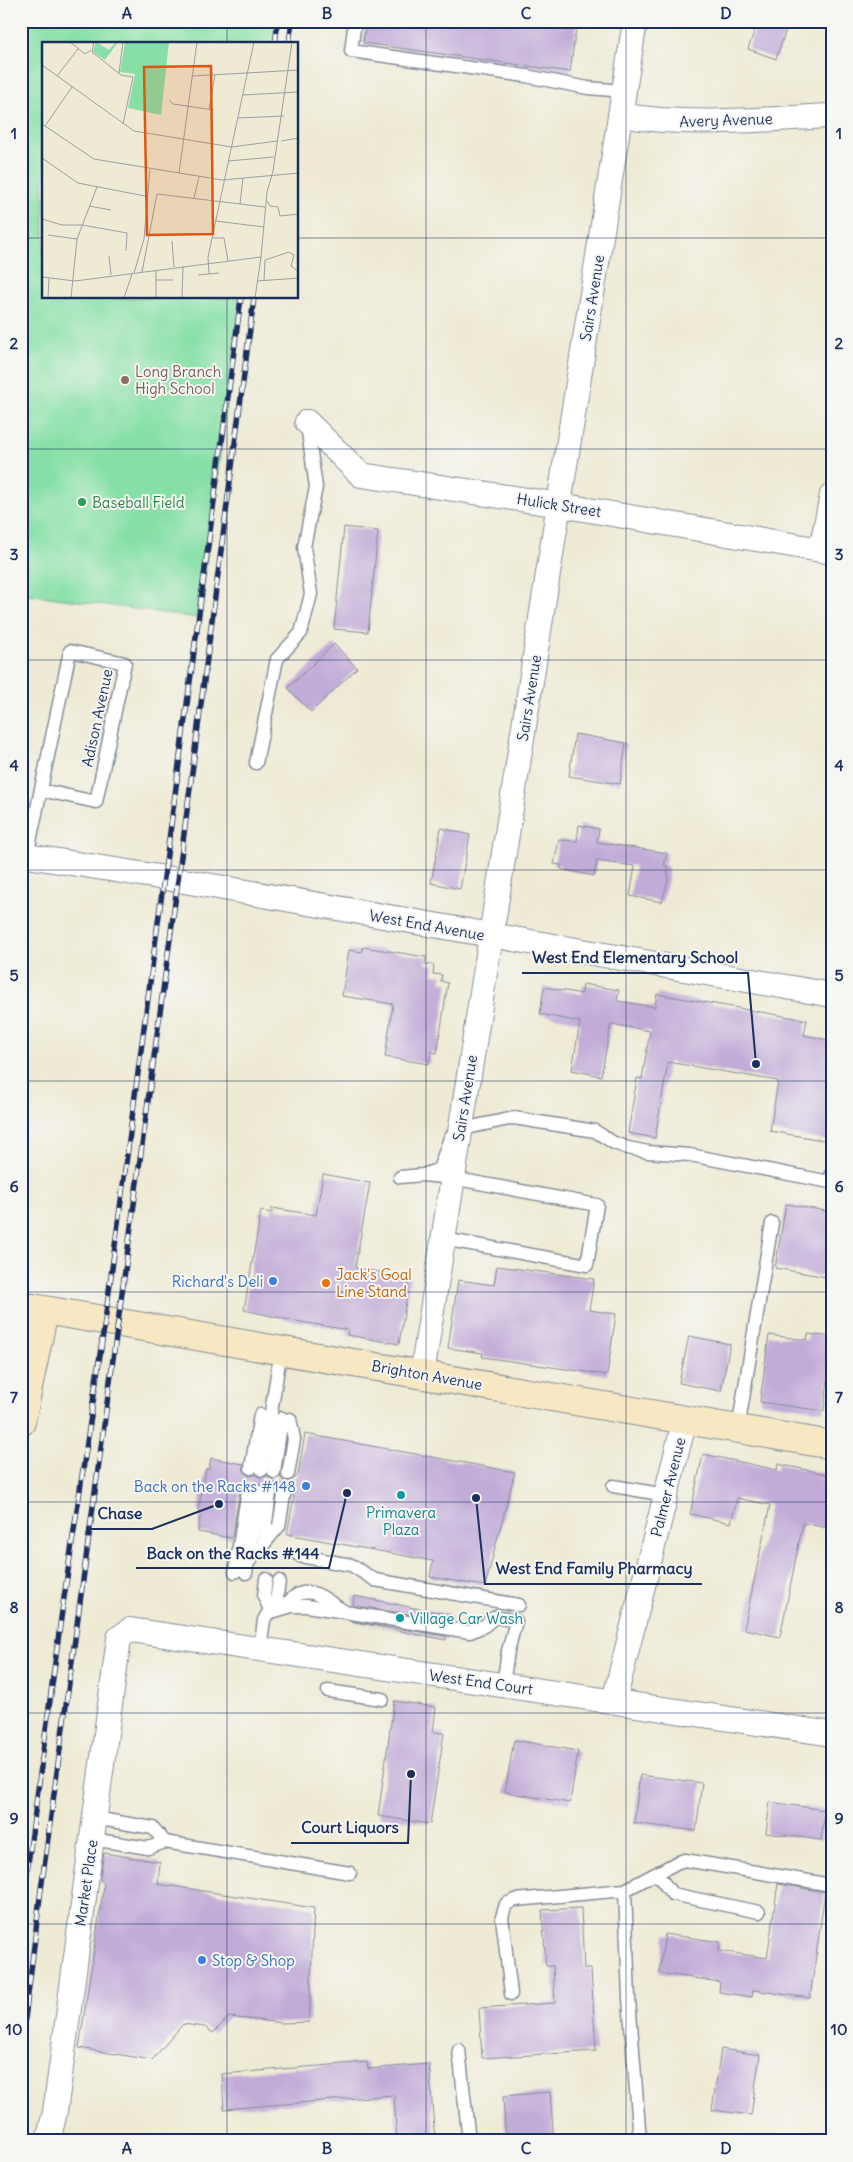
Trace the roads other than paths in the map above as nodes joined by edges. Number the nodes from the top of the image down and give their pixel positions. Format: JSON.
{"nodes":[{"id":1,"x":355,"y":21,"type":"edge"},
{"id":2,"x":635,"y":21,"type":"edge"},
{"id":3,"x":624,"y":91,"type":"junction"},
{"id":4,"x":620,"y":116,"type":"junction"},
{"id":5,"x":832,"y":116,"type":"edge"},
{"id":6,"x":307,"y":422,"type":"joint"},
{"id":7,"x":832,"y":495,"type":"edge"},
{"id":8,"x":560,"y":505,"type":"junction"},
{"id":9,"x":826,"y":551,"type":"edge"},
{"id":10,"x":256,"y":763,"type":"dead end"},
{"id":11,"x":41,"y":790,"type":"junction"},
{"id":12,"x":24,"y":856,"type":"edge"},
{"id":13,"x":490,"y":936,"type":"junction"},
{"id":14,"x":832,"y":995,"type":"edge"},
{"id":15,"x":460,"y":1130,"type":"junction"},
{"id":16,"x":832,"y":1173,"type":"edge"},
{"id":17,"x":423,"y":1175,"type":"junction"},
{"id":18,"x":400,"y":1177,"type":"dead end"},
{"id":19,"x":452,"y":1178,"type":"junction"},
{"id":20,"x":772,"y":1223,"type":"dead end"},
{"id":21,"x":443,"y":1239,"type":"junction"},
{"id":22,"x":32,"y":1308,"type":"edge"},
{"id":23,"x":281,"y":1349,"type":"junction"},
{"id":24,"x":422,"y":1374,"type":"junction"},
{"id":25,"x":25,"y":1378,"type":"edge"},
{"id":26,"x":276,"y":1417,"type":"junction"},
{"id":27,"x":685,"y":1419,"type":"junction"},
{"id":28,"x":21,"y":1422,"type":"edge"},
{"id":29,"x":738,"y":1429,"type":"junction"},
{"id":30,"x":832,"y":1445,"type":"edge"},
{"id":31,"x":262,"y":1470,"type":"dead end"},
{"id":32,"x":288,"y":1474,"type":"dead end"},
{"id":33,"x":613,"y":1486,"type":"dead end"},
{"id":34,"x":284,"y":1496,"type":"dead end"},
{"id":35,"x":666,"y":1496,"type":"junction"},
{"id":36,"x":263,"y":1545,"type":"junction"},
{"id":37,"x":300,"y":1556,"type":"dead end"},
{"id":38,"x":266,"y":1579,"type":"dead end"},
{"id":39,"x":279,"y":1580,"type":"dead end"},
{"id":40,"x":497,"y":1601,"type":"junction"},
{"id":41,"x":519,"y":1605,"type":"dead end"},
{"id":42,"x":275,"y":1610,"type":"junction"},
{"id":43,"x":495,"y":1617,"type":"junction"},
{"id":44,"x":130,"y":1630,"type":"joint"},
{"id":45,"x":260,"y":1649,"type":"junction"},
{"id":46,"x":502,"y":1685,"type":"junction"},
{"id":47,"x":328,"y":1691,"type":"dead end"},
{"id":48,"x":382,"y":1699,"type":"dead end"},
{"id":49,"x":614,"y":1701,"type":"junction"},
{"id":50,"x":832,"y":1734,"type":"edge"},
{"id":51,"x":93,"y":1828,"type":"junction"},
{"id":52,"x":165,"y":1842,"type":"junction"},
{"id":53,"x":350,"y":1873,"type":"dead end"},
{"id":54,"x":657,"y":1874,"type":"junction"},
{"id":55,"x":832,"y":1885,"type":"edge"},
{"id":56,"x":625,"y":1890,"type":"junction"},
{"id":57,"x":759,"y":1912,"type":"dead end"},
{"id":58,"x":511,"y":1994,"type":"dead end"},
{"id":59,"x":459,"y":2050,"type":"dead end"},
{"id":60,"x":48,"y":2141,"type":"edge"},
{"id":61,"x":469,"y":2141,"type":"edge"},
{"id":62,"x":640,"y":2141,"type":"edge"}],
"edges":[{"from":1,"to":3,"type":"lane"},
{"from":2,"to":3,"type":"street","name":"Sairs Avenue"},
{"from":3,"to":4,"type":"street","name":"Sairs Avenue"},
{"from":4,"to":5,"type":"street","name":"Avery Avenue"},
{"from":4,"to":8,"type":"street","name":"Sairs Avenue"},
{"from":6,"to":8,"type":"street","name":"Hulick Street"},
{"from":6,"to":10,"type":"lane"},
{"from":7,"to":9,"type":"street"},
{"from":8,"to":9,"type":"street","name":"Hulick Street"},
{"from":8,"to":13,"type":"street","name":"Sairs Avenue"},
{"from":11,"to":11,"type":"lane","name":"Adison Avenue"},
{"from":11,"to":12,"type":"lane","name":"Adison Avenue"},
{"from":12,"to":13,"type":"street","name":"West End Avenue"},
{"from":13,"to":14,"type":"street","name":"West End Avenue"},
{"from":13,"to":15,"type":"street","name":"Sairs Avenue"},
{"from":15,"to":16,"type":"lane"},
{"from":15,"to":17,"type":"lane"},
{"from":15,"to":19,"type":"street","name":"Sairs Avenue"},
{"from":17,"to":18,"type":"lane"},
{"from":17,"to":19,"type":"lane"},
{"from":19,"to":21,"type":"street","name":"Sairs Avenue"},
{"from":19,"to":21,"type":"lane"},
{"from":20,"to":29,"type":"lane"},
{"from":21,"to":24,"type":"street","name":"Sairs Avenue"},
{"from":22,"to":23,"type":"street","name":"Brighton Avenue"},
{"from":22,"to":25,"type":"street"},
{"from":23,"to":24,"type":"street","name":"Brighton Avenue"},
{"from":23,"to":26,"type":"lane"},
{"from":24,"to":27,"type":"street","name":"Brighton Avenue"},
{"from":25,"to":28,"type":"street"},
{"from":26,"to":31,"type":"lane"},
{"from":26,"to":32,"type":"lane"},
{"from":27,"to":29,"type":"street","name":"Brighton Avenue"},
{"from":27,"to":35,"type":"street","name":"Palmer Avenue"},
{"from":29,"to":30,"type":"street","name":"Brighton Avenue"},
{"from":33,"to":35,"type":"lane"},
{"from":34,"to":36,"type":"lane"},
{"from":35,"to":49,"type":"street","name":"Palmer Avenue"},
{"from":36,"to":36,"type":"lane"},
{"from":37,"to":40,"type":"lane"},
{"from":38,"to":42,"type":"lane"},
{"from":39,"to":42,"type":"lane"},
{"from":40,"to":41,"type":"lane"},
{"from":40,"to":43,"type":"lane"},
{"from":42,"to":43,"type":"lane"},
{"from":42,"to":45,"type":"lane"},
{"from":43,"to":46,"type":"lane"},
{"from":44,"to":45,"type":"street","name":"West End Court"},
{"from":44,"to":51,"type":"street","name":"Market Place"},
{"from":45,"to":46,"type":"street","name":"West End Court"},
{"from":46,"to":49,"type":"street","name":"West End Court"},
{"from":47,"to":48,"type":"lane"},
{"from":49,"to":50,"type":"street","name":"West End Court"},
{"from":51,"to":52,"type":"lane"},
{"from":51,"to":52,"type":"lane"},
{"from":51,"to":60,"type":"street","name":"Market Place"},
{"from":52,"to":53,"type":"lane"},
{"from":54,"to":55,"type":"lane"},
{"from":54,"to":56,"type":"lane"},
{"from":54,"to":57,"type":"lane"},
{"from":56,"to":58,"type":"lane"},
{"from":56,"to":62,"type":"lane"},
{"from":59,"to":61,"type":"lane"}]}
